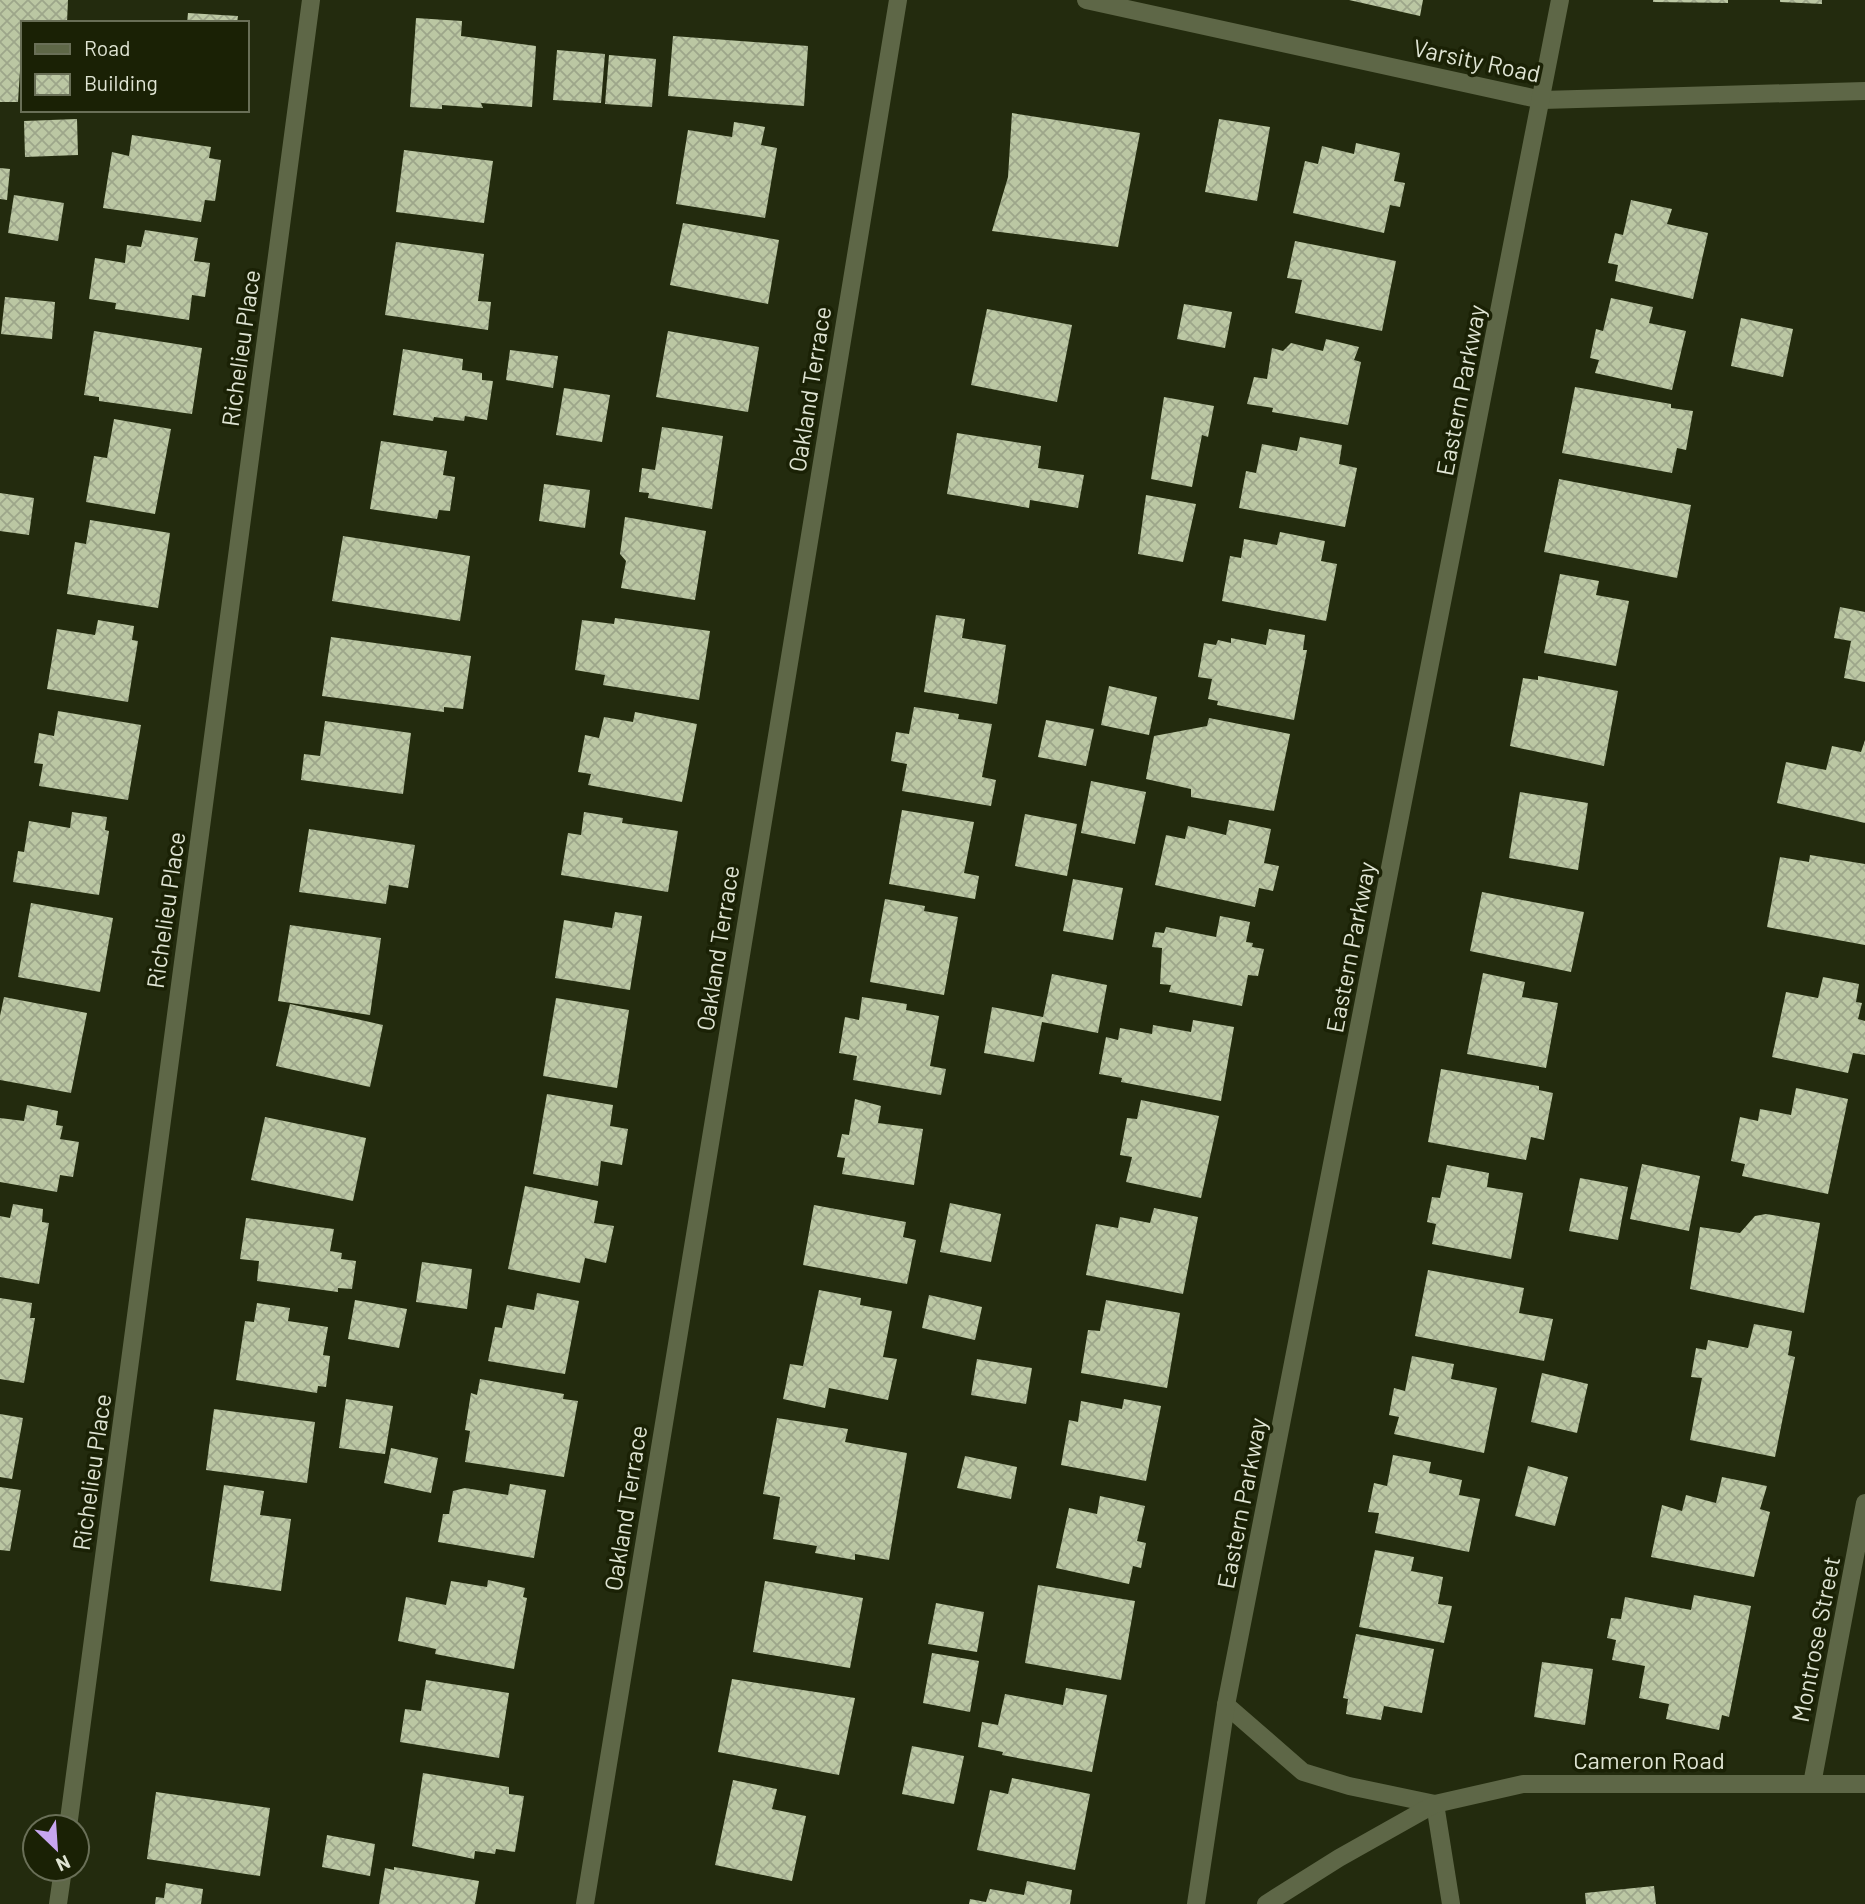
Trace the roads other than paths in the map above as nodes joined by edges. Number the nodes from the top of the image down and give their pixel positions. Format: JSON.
{"nodes":[{"id":1,"x":311,"y":0,"type":"edge"},
{"id":2,"x":898,"y":0,"type":"edge"},
{"id":3,"x":1086,"y":0,"type":"edge"},
{"id":4,"x":1560,"y":0,"type":"edge"},
{"id":5,"x":1865,"y":92,"type":"edge"},
{"id":6,"x":1542,"y":100,"type":"junction"},
{"id":7,"x":1865,"y":1503,"type":"edge"},
{"id":8,"x":1226,"y":1705,"type":"junction"},
{"id":9,"x":1812,"y":1784,"type":"junction"},
{"id":10,"x":1865,"y":1784,"type":"edge"},
{"id":11,"x":1435,"y":1804,"type":"junction"},
{"id":12,"x":70,"y":1813,"type":"edge"},
{"id":13,"x":61,"y":1883,"type":"edge"},
{"id":14,"x":58,"y":1904,"type":"edge"},
{"id":15,"x":585,"y":1904,"type":"edge"},
{"id":16,"x":1196,"y":1904,"type":"edge"},
{"id":17,"x":1266,"y":1904,"type":"edge"},
{"id":18,"x":1451,"y":1904,"type":"edge"}],
"edges":[{"from":1,"to":12,"type":"street","name":"Richelieu Place"},
{"from":2,"to":15,"type":"street","name":"Oakland Terrace"},
{"from":3,"to":6,"type":"street","name":"Varsity Road"},
{"from":4,"to":6,"type":"street","name":"Eastern Parkway"},
{"from":5,"to":6,"type":"street","name":"Varsity Road"},
{"from":6,"to":8,"type":"street","name":"Eastern Parkway"},
{"from":7,"to":9,"type":"street","name":"Montrose Street"},
{"from":8,"to":11,"type":"street","name":"Cameron Road"},
{"from":8,"to":16,"type":"street","name":"Eastern Parkway"},
{"from":9,"to":10,"type":"street","name":"Cameron Road"},
{"from":9,"to":11,"type":"street","name":"Cameron Road"},
{"from":11,"to":17,"type":"street","name":"Cameron Road"},
{"from":11,"to":18,"type":"street"},
{"from":13,"to":14,"type":"street"}]}
